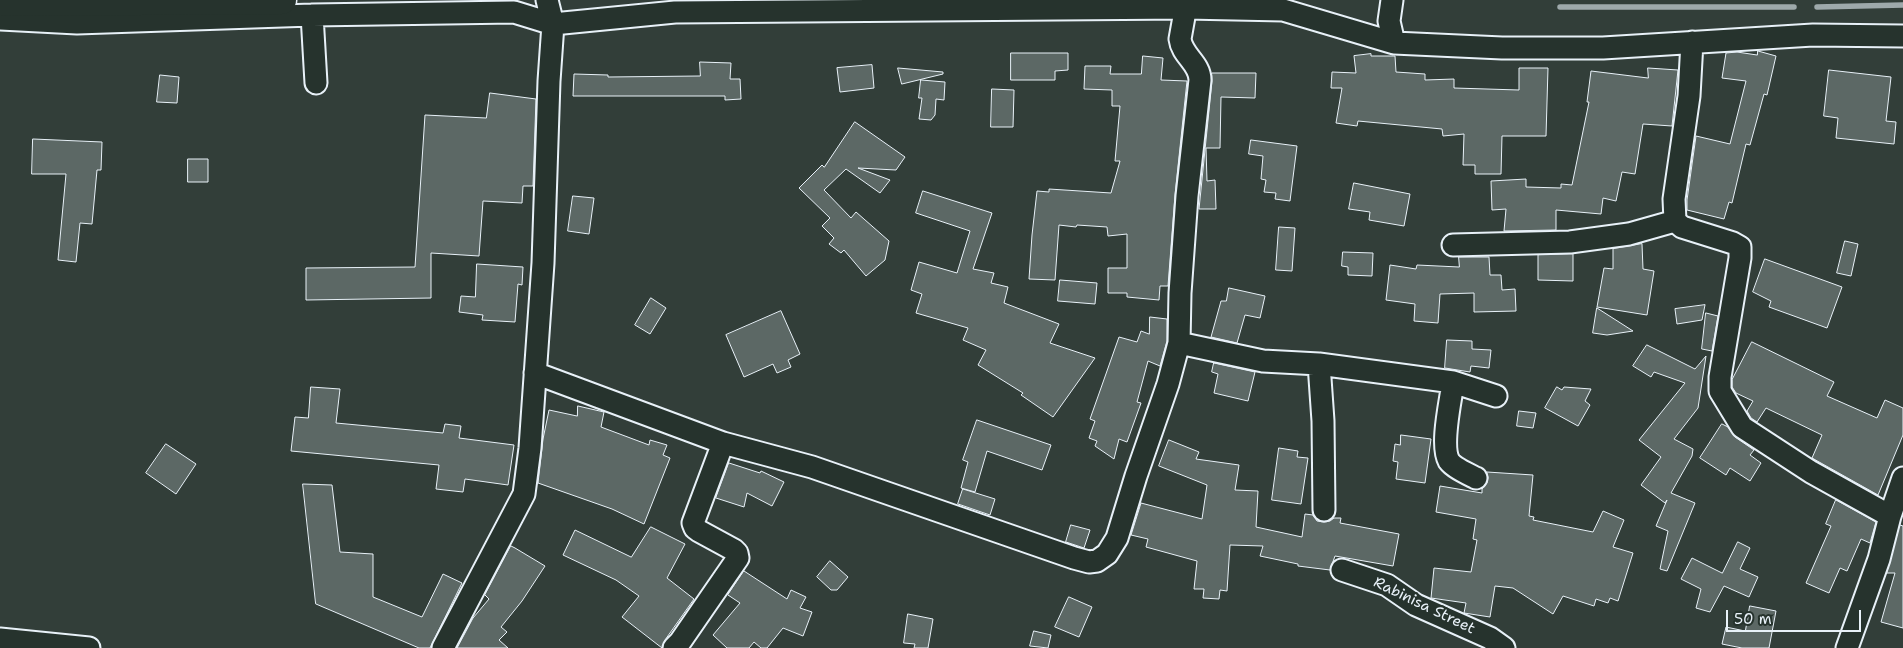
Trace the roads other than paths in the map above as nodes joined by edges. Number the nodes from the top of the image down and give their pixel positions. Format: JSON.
{"nodes":[{"id":1,"x":282,"y":0,"type":"edge"},
{"id":2,"x":547,"y":0,"type":"edge"},
{"id":3,"x":1392,"y":0,"type":"edge"},
{"id":4,"x":0,"y":2,"type":"edge"},
{"id":5,"x":1186,"y":4,"type":"edge"},
{"id":6,"x":312,"y":15,"type":"junction"},
{"id":7,"x":0,"y":19,"type":"edge"},
{"id":8,"x":553,"y":24,"type":"junction"},
{"id":9,"x":1903,"y":36,"type":"edge"},
{"id":10,"x":1394,"y":42,"type":"junction"},
{"id":11,"x":1692,"y":42,"type":"junction"},
{"id":12,"x":316,"y":83,"type":"dead end"},
{"id":13,"x":1675,"y":221,"type":"junction"},
{"id":14,"x":1453,"y":245,"type":"dead end"},
{"id":15,"x":1179,"y":343,"type":"junction"},
{"id":16,"x":1319,"y":364,"type":"junction"},
{"id":17,"x":535,"y":373,"type":"junction"},
{"id":18,"x":1453,"y":382,"type":"junction"},
{"id":19,"x":1496,"y":396,"type":"dead end"},
{"id":20,"x":723,"y":443,"type":"junction"},
{"id":21,"x":1476,"y":478,"type":"dead end"},
{"id":22,"x":1903,"y":478,"type":"edge"},
{"id":23,"x":1324,"y":510,"type":"dead end"},
{"id":24,"x":1890,"y":516,"type":"junction"},
{"id":25,"x":1342,"y":570,"type":"dead end"},
{"id":26,"x":7,"y":642,"type":"edge"},
{"id":27,"x":89,"y":648,"type":"edge"},
{"id":28,"x":443,"y":648,"type":"edge"},
{"id":29,"x":674,"y":648,"type":"edge"},
{"id":30,"x":1504,"y":648,"type":"edge"},
{"id":31,"x":1847,"y":648,"type":"edge"}],
"edges":[{"from":1,"to":4,"type":"highway"},
{"from":2,"to":8,"type":"street"},
{"from":3,"to":10,"type":"street"},
{"from":5,"to":8,"type":"street"},
{"from":5,"to":10,"type":"street"},
{"from":5,"to":15,"type":"street"},
{"from":6,"to":7,"type":"street"},
{"from":6,"to":8,"type":"street"},
{"from":6,"to":12,"type":"street"},
{"from":8,"to":17,"type":"street"},
{"from":9,"to":11,"type":"street"},
{"from":10,"to":11,"type":"street"},
{"from":11,"to":13,"type":"street"},
{"from":13,"to":14,"type":"street"},
{"from":13,"to":24,"type":"street"},
{"from":15,"to":16,"type":"street"},
{"from":15,"to":20,"type":"street"},
{"from":16,"to":18,"type":"street"},
{"from":16,"to":23,"type":"street"},
{"from":17,"to":20,"type":"street"},
{"from":17,"to":28,"type":"street"},
{"from":18,"to":19,"type":"street"},
{"from":18,"to":21,"type":"street"},
{"from":20,"to":29,"type":"street"},
{"from":22,"to":24,"type":"street"},
{"from":24,"to":31,"type":"street"},
{"from":25,"to":30,"type":"street","name":"Rabinisa Street"},
{"from":26,"to":27,"type":"street"}]}
